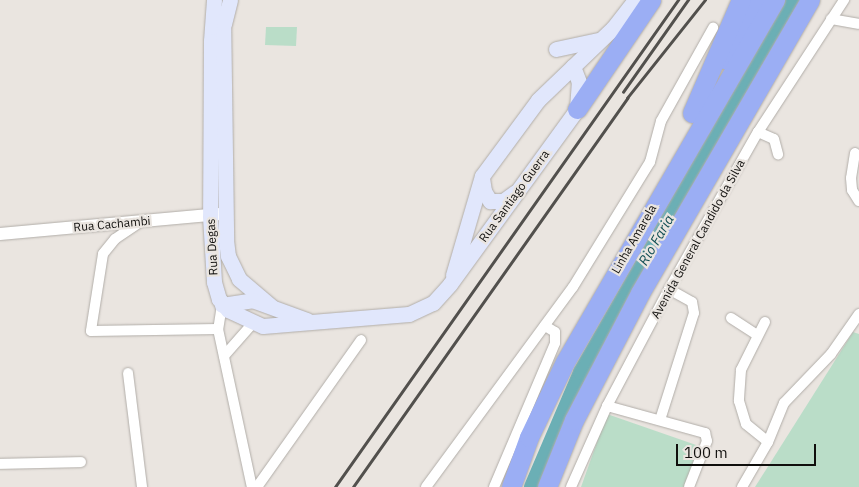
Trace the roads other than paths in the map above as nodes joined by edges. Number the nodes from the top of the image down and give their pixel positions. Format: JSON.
{"nodes":[{"id":1,"x":214,"y":0,"type":"edge"},
{"id":2,"x":224,"y":0,"type":"edge"},
{"id":3,"x":230,"y":0,"type":"edge"},
{"id":4,"x":635,"y":0,"type":"edge"},
{"id":5,"x":651,"y":0,"type":"edge"},
{"id":6,"x":741,"y":0,"type":"edge"},
{"id":7,"x":758,"y":0,"type":"edge"},
{"id":8,"x":775,"y":0,"type":"edge"},
{"id":9,"x":844,"y":0,"type":"edge"},
{"id":10,"x":808,"y":5,"type":"edge"},
{"id":11,"x":831,"y":19,"type":"junction"},
{"id":12,"x":627,"y":23,"type":"junction"},
{"id":13,"x":859,"y":24,"type":"edge"},
{"id":14,"x":713,"y":28,"type":"dead end"},
{"id":15,"x":222,"y":30,"type":"junction"},
{"id":16,"x":602,"y":39,"type":"junction"},
{"id":17,"x":556,"y":50,"type":"dead end"},
{"id":18,"x":572,"y":66,"type":"junction"},
{"id":19,"x":577,"y":109,"type":"junction"},
{"id":20,"x":692,"y":113,"type":"junction"},
{"id":21,"x":758,"y":132,"type":"junction"},
{"id":22,"x":855,"y":153,"type":"dead end"},
{"id":23,"x":778,"y":154,"type":"dead end"},
{"id":24,"x":482,"y":176,"type":"junction"},
{"id":25,"x":518,"y":191,"type":"junction"},
{"id":26,"x":859,"y":201,"type":"edge"},
{"id":27,"x":217,"y":215,"type":"junction"},
{"id":28,"x":140,"y":222,"type":"junction"},
{"id":29,"x":0,"y":234,"type":"edge"},
{"id":30,"x":612,"y":277,"type":"junction"},
{"id":31,"x":450,"y":284,"type":"junction"},
{"id":32,"x":669,"y":289,"type":"junction"},
{"id":33,"x":222,"y":305,"type":"junction"},
{"id":34,"x":271,"y":306,"type":"junction"},
{"id":35,"x":859,"y":314,"type":"edge"},
{"id":36,"x":731,"y":318,"type":"dead end"},
{"id":37,"x":309,"y":320,"type":"junction"},
{"id":38,"x":766,"y":322,"type":"dead end"},
{"id":39,"x":253,"y":323,"type":"junction"},
{"id":40,"x":545,"y":326,"type":"junction"},
{"id":41,"x":218,"y":329,"type":"junction"},
{"id":42,"x":757,"y":335,"type":"junction"},
{"id":43,"x":361,"y":340,"type":"dead end"},
{"id":44,"x":224,"y":356,"type":"junction"},
{"id":45,"x":128,"y":373,"type":"dead end"},
{"id":46,"x":607,"y":406,"type":"junction"},
{"id":47,"x":660,"y":420,"type":"junction"},
{"id":48,"x":768,"y":442,"type":"junction"},
{"id":49,"x":81,"y":462,"type":"dead end"},
{"id":50,"x":0,"y":464,"type":"edge"},
{"id":51,"x":142,"y":487,"type":"edge"},
{"id":52,"x":252,"y":487,"type":"edge"},
{"id":53,"x":257,"y":487,"type":"edge"},
{"id":54,"x":426,"y":487,"type":"edge"},
{"id":55,"x":494,"y":487,"type":"edge"},
{"id":56,"x":511,"y":487,"type":"edge"},
{"id":57,"x":547,"y":487,"type":"edge"},
{"id":58,"x":571,"y":487,"type":"edge"},
{"id":59,"x":689,"y":487,"type":"edge"},
{"id":60,"x":742,"y":487,"type":"edge"}],
"edges":[{"from":1,"to":27,"type":"main road","name":"Rua Degas"},
{"from":2,"to":15,"type":"main road","name":"Rua Degas"},
{"from":3,"to":15,"type":"main road"},
{"from":4,"to":12,"type":"main road","name":"Rua Santiago Guerra"},
{"from":5,"to":12,"type":"highway"},
{"from":6,"to":20,"type":"highway"},
{"from":7,"to":20,"type":"highway"},
{"from":8,"to":30,"type":"highway","name":"Linha Amarela"},
{"from":9,"to":11,"type":"street","name":"Avenida General Candido da Silva"},
{"from":10,"to":57,"type":"highway"},
{"from":11,"to":13,"type":"street"},
{"from":11,"to":21,"type":"street","name":"Avenida General Candido da Silva"},
{"from":12,"to":16,"type":"main road","name":"Rua Santiago Guerra"},
{"from":12,"to":19,"type":"highway"},
{"from":14,"to":40,"type":"street"},
{"from":15,"to":27,"type":"main road","name":"Rua Degas"},
{"from":16,"to":17,"type":"main road"},
{"from":16,"to":18,"type":"main road","name":"Rua Santiago Guerra"},
{"from":18,"to":19,"type":"main road"},
{"from":18,"to":24,"type":"main road","name":"Rua Santiago Guerra"},
{"from":19,"to":25,"type":"main road","name":"Rua Santiago Guerra"},
{"from":20,"to":30,"type":"highway"},
{"from":21,"to":23,"type":"street"},
{"from":21,"to":32,"type":"street","name":"Avenida General Candido da Silva"},
{"from":22,"to":26,"type":"street"},
{"from":24,"to":25,"type":"main road"},
{"from":24,"to":31,"type":"main road","name":"Rua Santiago Guerra"},
{"from":25,"to":31,"type":"main road","name":"Rua Santiago Guerra"},
{"from":27,"to":28,"type":"street","name":"Rua Cachambi"},
{"from":27,"to":33,"type":"main road","name":"Rua Degas"},
{"from":27,"to":34,"type":"main road"},
{"from":28,"to":29,"type":"street","name":"Rua Cachambi"},
{"from":28,"to":41,"type":"street"},
{"from":30,"to":56,"type":"highway","name":"Linha Amarela"},
{"from":31,"to":37,"type":"main road","name":"Rua Santiago Guerra"},
{"from":32,"to":46,"type":"street","name":"Avenida General Candido da Silva"},
{"from":32,"to":47,"type":"street"},
{"from":33,"to":34,"type":"main road"},
{"from":33,"to":39,"type":"main road"},
{"from":33,"to":41,"type":"street","name":"Rua Degas"},
{"from":34,"to":37,"type":"main road","name":"Rua Santiago Guerra"},
{"from":35,"to":48,"type":"street"},
{"from":36,"to":42,"type":"street"},
{"from":37,"to":39,"type":"main road","name":"Rua Santiago Guerra"},
{"from":38,"to":42,"type":"street"},
{"from":39,"to":44,"type":"street"},
{"from":40,"to":54,"type":"street"},
{"from":40,"to":55,"type":"street"},
{"from":41,"to":44,"type":"street","name":"Rua Degas"},
{"from":42,"to":48,"type":"street"},
{"from":43,"to":53,"type":"street"},
{"from":44,"to":52,"type":"street","name":"Rua Degas"},
{"from":45,"to":51,"type":"street"},
{"from":46,"to":47,"type":"street"},
{"from":46,"to":58,"type":"street","name":"Avenida General Candido da Silva"},
{"from":47,"to":59,"type":"street"},
{"from":48,"to":60,"type":"street"},
{"from":49,"to":50,"type":"street"}]}
